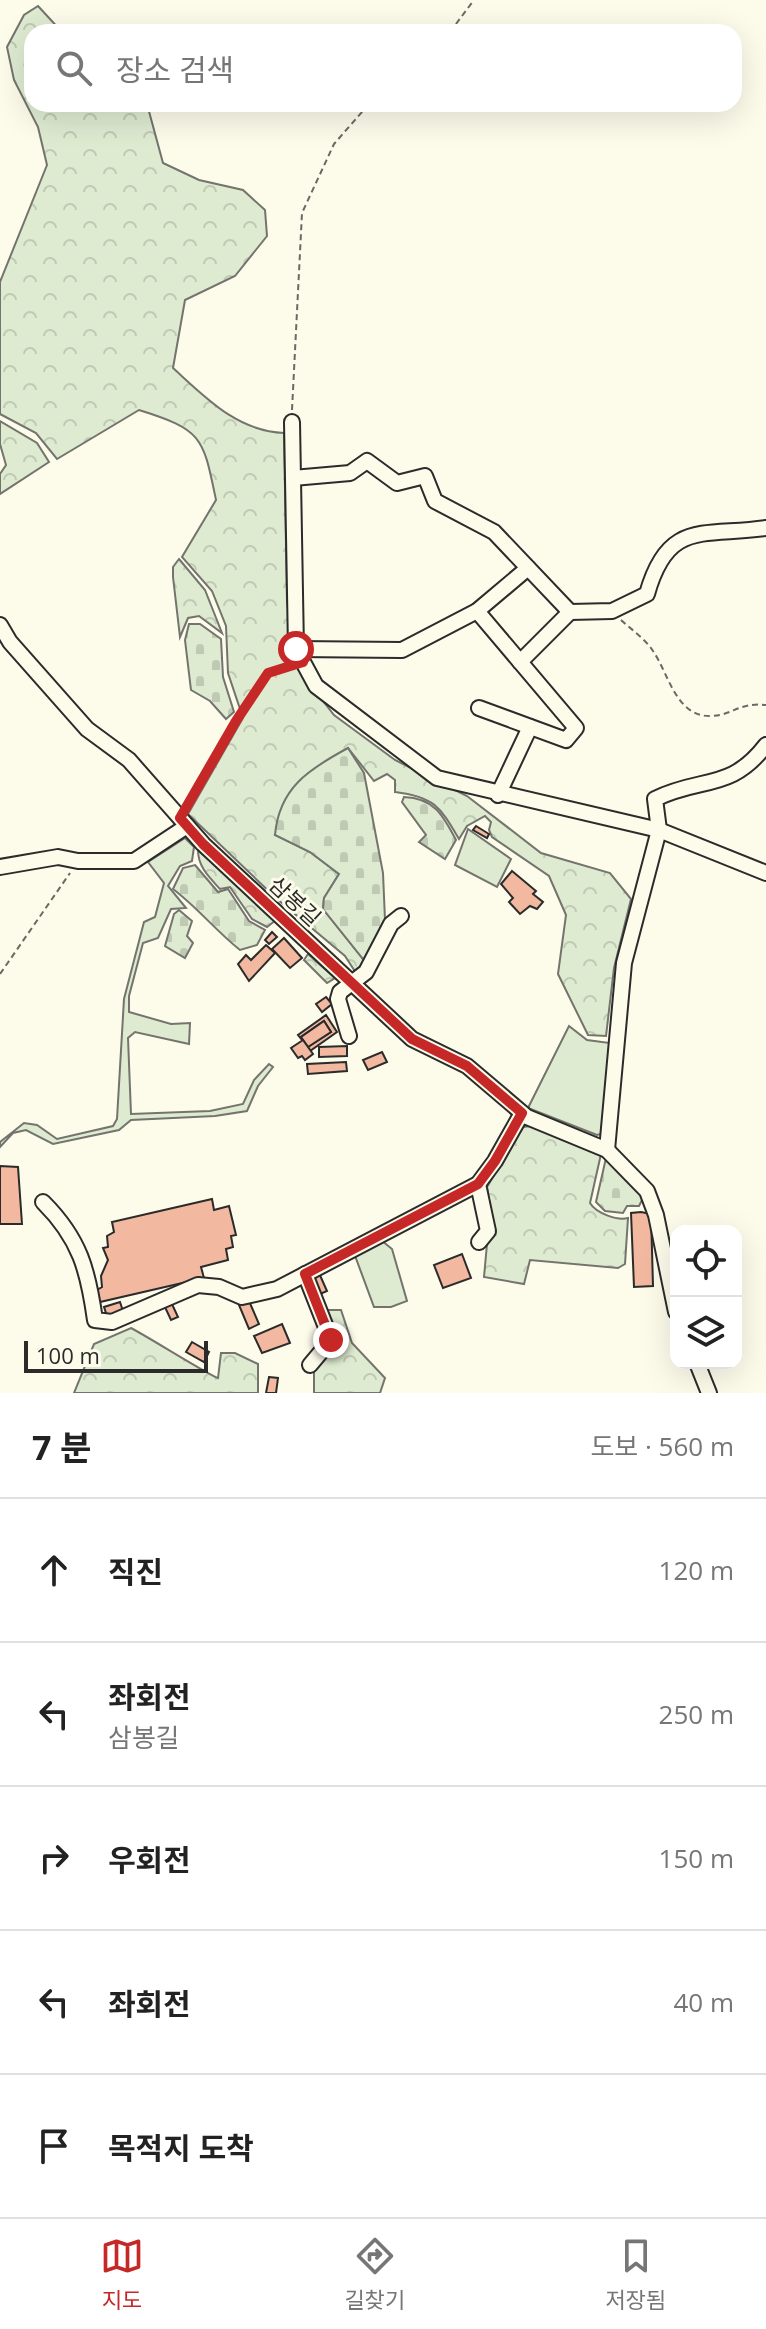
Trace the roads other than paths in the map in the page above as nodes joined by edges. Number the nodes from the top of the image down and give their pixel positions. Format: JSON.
{"nodes":[{"id":1,"x":292,"y":422,"type":"road end"},
{"id":2,"x":293,"y":478,"type":"junction"},
{"id":3,"x":766,"y":528,"type":"edge"},
{"id":4,"x":528,"y":568,"type":"junction"},
{"id":5,"x":477,"y":611,"type":"junction"},
{"id":6,"x":570,"y":612,"type":"junction"},
{"id":7,"x":0,"y":625,"type":"edge"},
{"id":8,"x":299,"y":656,"type":"junction"},
{"id":9,"x":520,"y":662,"type":"junction"},
{"id":10,"x":479,"y":708,"type":"dead end"},
{"id":11,"x":530,"y":727,"type":"junction"},
{"id":12,"x":766,"y":745,"type":"edge"},
{"id":13,"x":498,"y":795,"type":"junction"},
{"id":14,"x":184,"y":822,"type":"junction"},
{"id":15,"x":659,"y":830,"type":"junction"},
{"id":16,"x":0,"y":867,"type":"edge"},
{"id":17,"x":766,"y":873,"type":"edge"},
{"id":18,"x":401,"y":916,"type":"dead end"},
{"id":19,"x":353,"y":985,"type":"junction"},
{"id":20,"x":349,"y":1036,"type":"dead end"},
{"id":21,"x":522,"y":1113,"type":"junction"},
{"id":22,"x":607,"y":1150,"type":"junction"},
{"id":23,"x":478,"y":1184,"type":"junction"},
{"id":24,"x":43,"y":1202,"type":"dead end"},
{"id":25,"x":479,"y":1242,"type":"dead end"},
{"id":26,"x":305,"y":1274,"type":"junction"},
{"id":27,"x":673,"y":1297,"type":"edge"},
{"id":28,"x":310,"y":1365,"type":"dead end"},
{"id":29,"x":699,"y":1369,"type":"edge"},
{"id":30,"x":709,"y":1393,"type":"edge"}],
"edges":[{"from":1,"to":2,"type":"street"},
{"from":2,"to":4,"type":"street"},
{"from":2,"to":8,"type":"street"},
{"from":3,"to":6,"type":"street"},
{"from":4,"to":5,"type":"street"},
{"from":4,"to":6,"type":"street"},
{"from":5,"to":8,"type":"street"},
{"from":5,"to":9,"type":"street"},
{"from":6,"to":9,"type":"street"},
{"from":7,"to":14,"type":"street","name":"삼봉길"},
{"from":8,"to":13,"type":"street"},
{"from":9,"to":11,"type":"street"},
{"from":10,"to":11,"type":"street"},
{"from":11,"to":13,"type":"street"},
{"from":12,"to":15,"type":"street"},
{"from":13,"to":15,"type":"street"},
{"from":14,"to":16,"type":"street"},
{"from":14,"to":19,"type":"street","name":"삼봉길"},
{"from":15,"to":17,"type":"street"},
{"from":15,"to":22,"type":"street"},
{"from":18,"to":19,"type":"street"},
{"from":19,"to":20,"type":"street"},
{"from":19,"to":21,"type":"street","name":"삼봉길"},
{"from":21,"to":22,"type":"street","name":"삼봉길"},
{"from":21,"to":23,"type":"street"},
{"from":22,"to":27,"type":"street"},
{"from":23,"to":25,"type":"street"},
{"from":23,"to":26,"type":"street"},
{"from":24,"to":26,"type":"street"},
{"from":26,"to":28,"type":"street"},
{"from":29,"to":30,"type":"street"}]}
